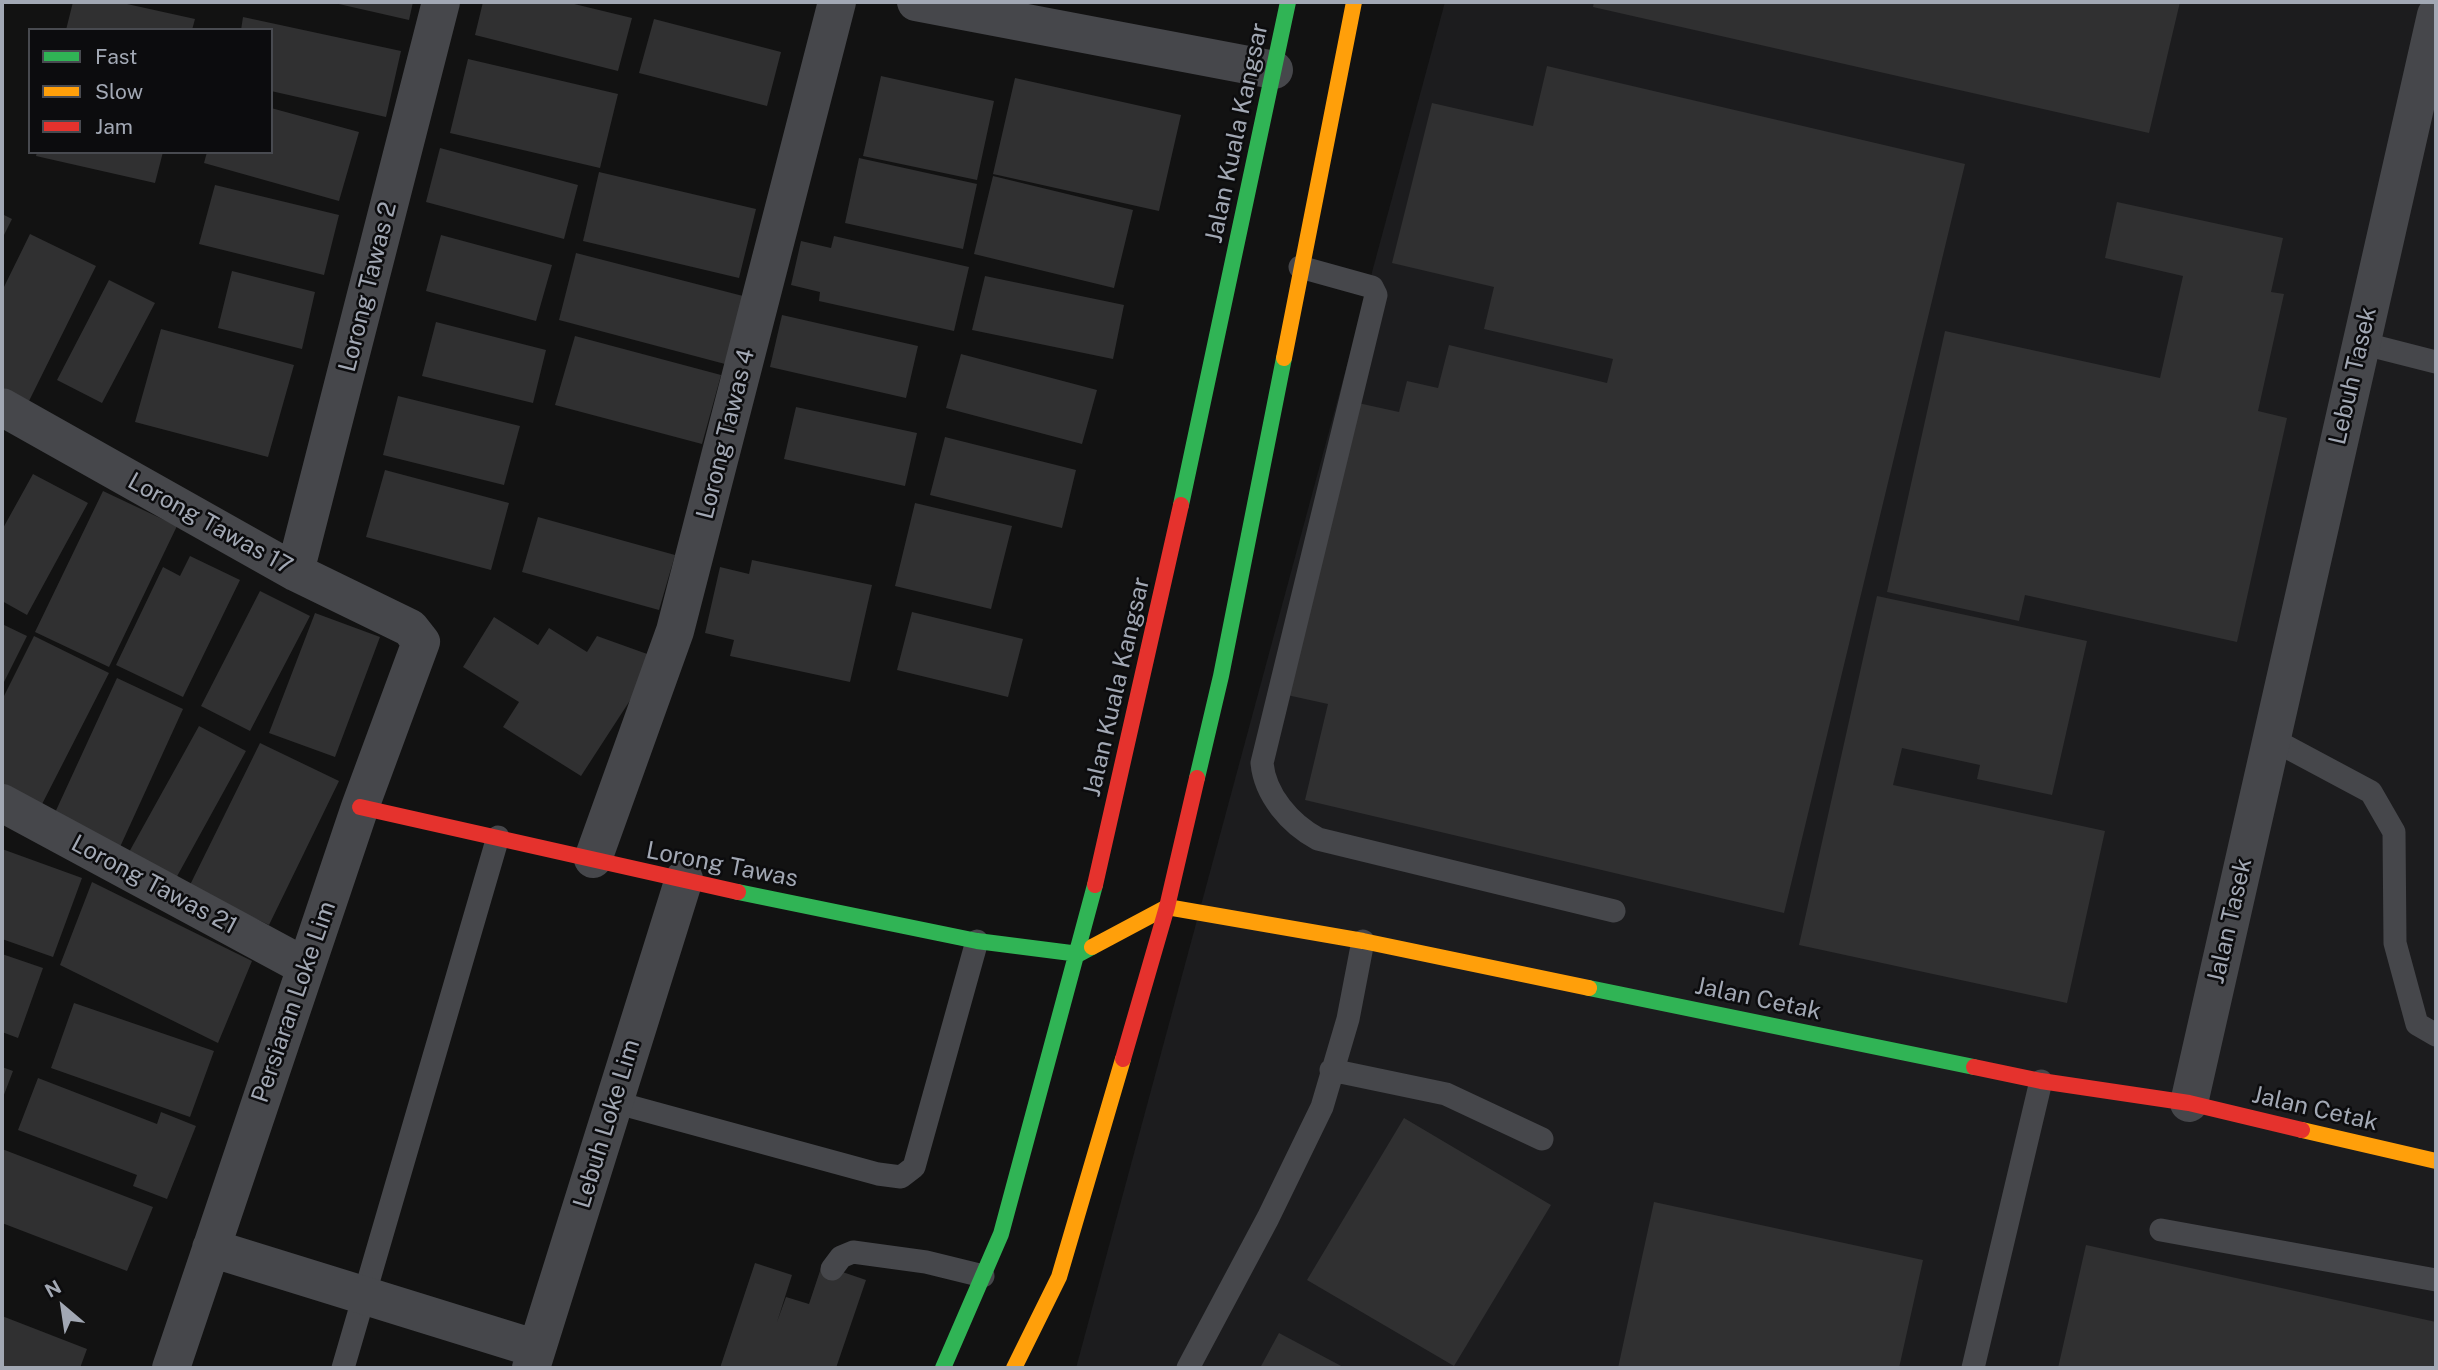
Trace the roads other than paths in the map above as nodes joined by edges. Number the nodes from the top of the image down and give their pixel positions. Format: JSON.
{"nodes":[{"id":1,"x":441,"y":2,"type":"edge"},
{"id":2,"x":837,"y":2,"type":"edge"},
{"id":3,"x":916,"y":2,"type":"edge"},
{"id":4,"x":1288,"y":2,"type":"edge"},
{"id":5,"x":1353,"y":2,"type":"edge"},
{"id":6,"x":2436,"y":15,"type":"edge"},
{"id":7,"x":1274,"y":70,"type":"junction"},
{"id":8,"x":1300,"y":267,"type":"junction"},
{"id":9,"x":2361,"y":343,"type":"junction"},
{"id":10,"x":2436,"y":362,"type":"edge"},
{"id":11,"x":2,"y":407,"type":"edge"},
{"id":12,"x":295,"y":572,"type":"junction"},
{"id":13,"x":418,"y":637,"type":"joint"},
{"id":14,"x":2270,"y":738,"type":"junction"},
{"id":15,"x":2,"y":803,"type":"edge"},
{"id":16,"x":359,"y":807,"type":"junction"},
{"id":17,"x":498,"y":837,"type":"junction"},
{"id":18,"x":593,"y":859,"type":"junction"},
{"id":19,"x":684,"y":879,"type":"junction"},
{"id":20,"x":1167,"y":907,"type":"junction"},
{"id":21,"x":1614,"y":911,"type":"dead end"},
{"id":22,"x":976,"y":941,"type":"junction"},
{"id":23,"x":1363,"y":941,"type":"junction"},
{"id":24,"x":1079,"y":954,"type":"junction"},
{"id":25,"x":306,"y":967,"type":"junction"},
{"id":26,"x":2436,"y":1035,"type":"edge"},
{"id":27,"x":1331,"y":1070,"type":"junction"},
{"id":28,"x":2041,"y":1081,"type":"junction"},
{"id":29,"x":614,"y":1101,"type":"junction"},
{"id":30,"x":2189,"y":1103,"type":"junction"},
{"id":31,"x":1542,"y":1139,"type":"dead end"},
{"id":32,"x":2436,"y":1161,"type":"edge"},
{"id":33,"x":2161,"y":1230,"type":"dead end"},
{"id":34,"x":211,"y":1248,"type":"junction"},
{"id":35,"x":832,"y":1269,"type":"dead end"},
{"id":36,"x":983,"y":1276,"type":"junction"},
{"id":37,"x":2436,"y":1280,"type":"edge"},
{"id":38,"x":367,"y":1294,"type":"junction"},
{"id":39,"x":534,"y":1359,"type":"edge"},
{"id":40,"x":171,"y":1368,"type":"edge"},
{"id":41,"x":343,"y":1368,"type":"edge"},
{"id":42,"x":943,"y":1368,"type":"edge"},
{"id":43,"x":1014,"y":1368,"type":"edge"},
{"id":44,"x":1188,"y":1368,"type":"edge"},
{"id":45,"x":1973,"y":1368,"type":"edge"}],
"edges":[{"from":1,"to":12,"type":"street","name":"Lorong Tawas 2"},
{"from":2,"to":18,"type":"street","name":"Lorong Tawas 4"},
{"from":3,"to":7,"type":"street"},
{"from":4,"to":7,"type":"main road","name":"Jalan Kuala Kangsar"},
{"from":5,"to":8,"type":"main road"},
{"from":6,"to":9,"type":"street","name":"Lebuh Tasek"},
{"from":7,"to":24,"type":"main road","name":"Jalan Kuala Kangsar"},
{"from":8,"to":20,"type":"main road"},
{"from":8,"to":21,"type":"lane"},
{"from":9,"to":10,"type":"lane"},
{"from":9,"to":14,"type":"street","name":"Lebuh Tasek"},
{"from":11,"to":12,"type":"street","name":"Lorong Tawas 17"},
{"from":12,"to":13,"type":"street","name":"Lorong Tawas 17"},
{"from":13,"to":16,"type":"street","name":"Persiaran Loke Lim"},
{"from":14,"to":26,"type":"lane"},
{"from":14,"to":30,"type":"street","name":"Jalan Tasek"},
{"from":15,"to":25,"type":"street","name":"Lorong Tawas 21"},
{"from":16,"to":17,"type":"main road","name":"Lorong Tawas"},
{"from":16,"to":25,"type":"street","name":"Persiaran Loke Lim"},
{"from":17,"to":18,"type":"main road","name":"Lorong Tawas"},
{"from":17,"to":38,"type":"lane"},
{"from":18,"to":19,"type":"main road","name":"Lorong Tawas"},
{"from":19,"to":22,"type":"main road","name":"Lorong Tawas"},
{"from":19,"to":29,"type":"street","name":"Lebuh Loke Lim"},
{"from":20,"to":23,"type":"main road","name":"Jalan Cetak"},
{"from":20,"to":24,"type":"main road"},
{"from":20,"to":43,"type":"main road"},
{"from":22,"to":24,"type":"main road","name":"Lorong Tawas"},
{"from":22,"to":29,"type":"lane"},
{"from":23,"to":27,"type":"lane"},
{"from":23,"to":28,"type":"main road","name":"Jalan Cetak"},
{"from":24,"to":36,"type":"main road","name":"Jalan Kuala Kangsar"},
{"from":25,"to":34,"type":"street","name":"Persiaran Loke Lim"},
{"from":27,"to":31,"type":"lane"},
{"from":27,"to":44,"type":"lane"},
{"from":28,"to":30,"type":"main road","name":"Jalan Cetak"},
{"from":28,"to":45,"type":"lane"},
{"from":29,"to":39,"type":"street","name":"Lebuh Loke Lim"},
{"from":30,"to":32,"type":"main road","name":"Jalan Cetak"},
{"from":33,"to":37,"type":"lane"},
{"from":34,"to":38,"type":"street"},
{"from":34,"to":40,"type":"street","name":"Persiaran Loke Lim"},
{"from":35,"to":36,"type":"lane"},
{"from":36,"to":42,"type":"main road","name":"Jalan Kuala Kangsar"},
{"from":38,"to":39,"type":"street"},
{"from":38,"to":41,"type":"lane"}]}
